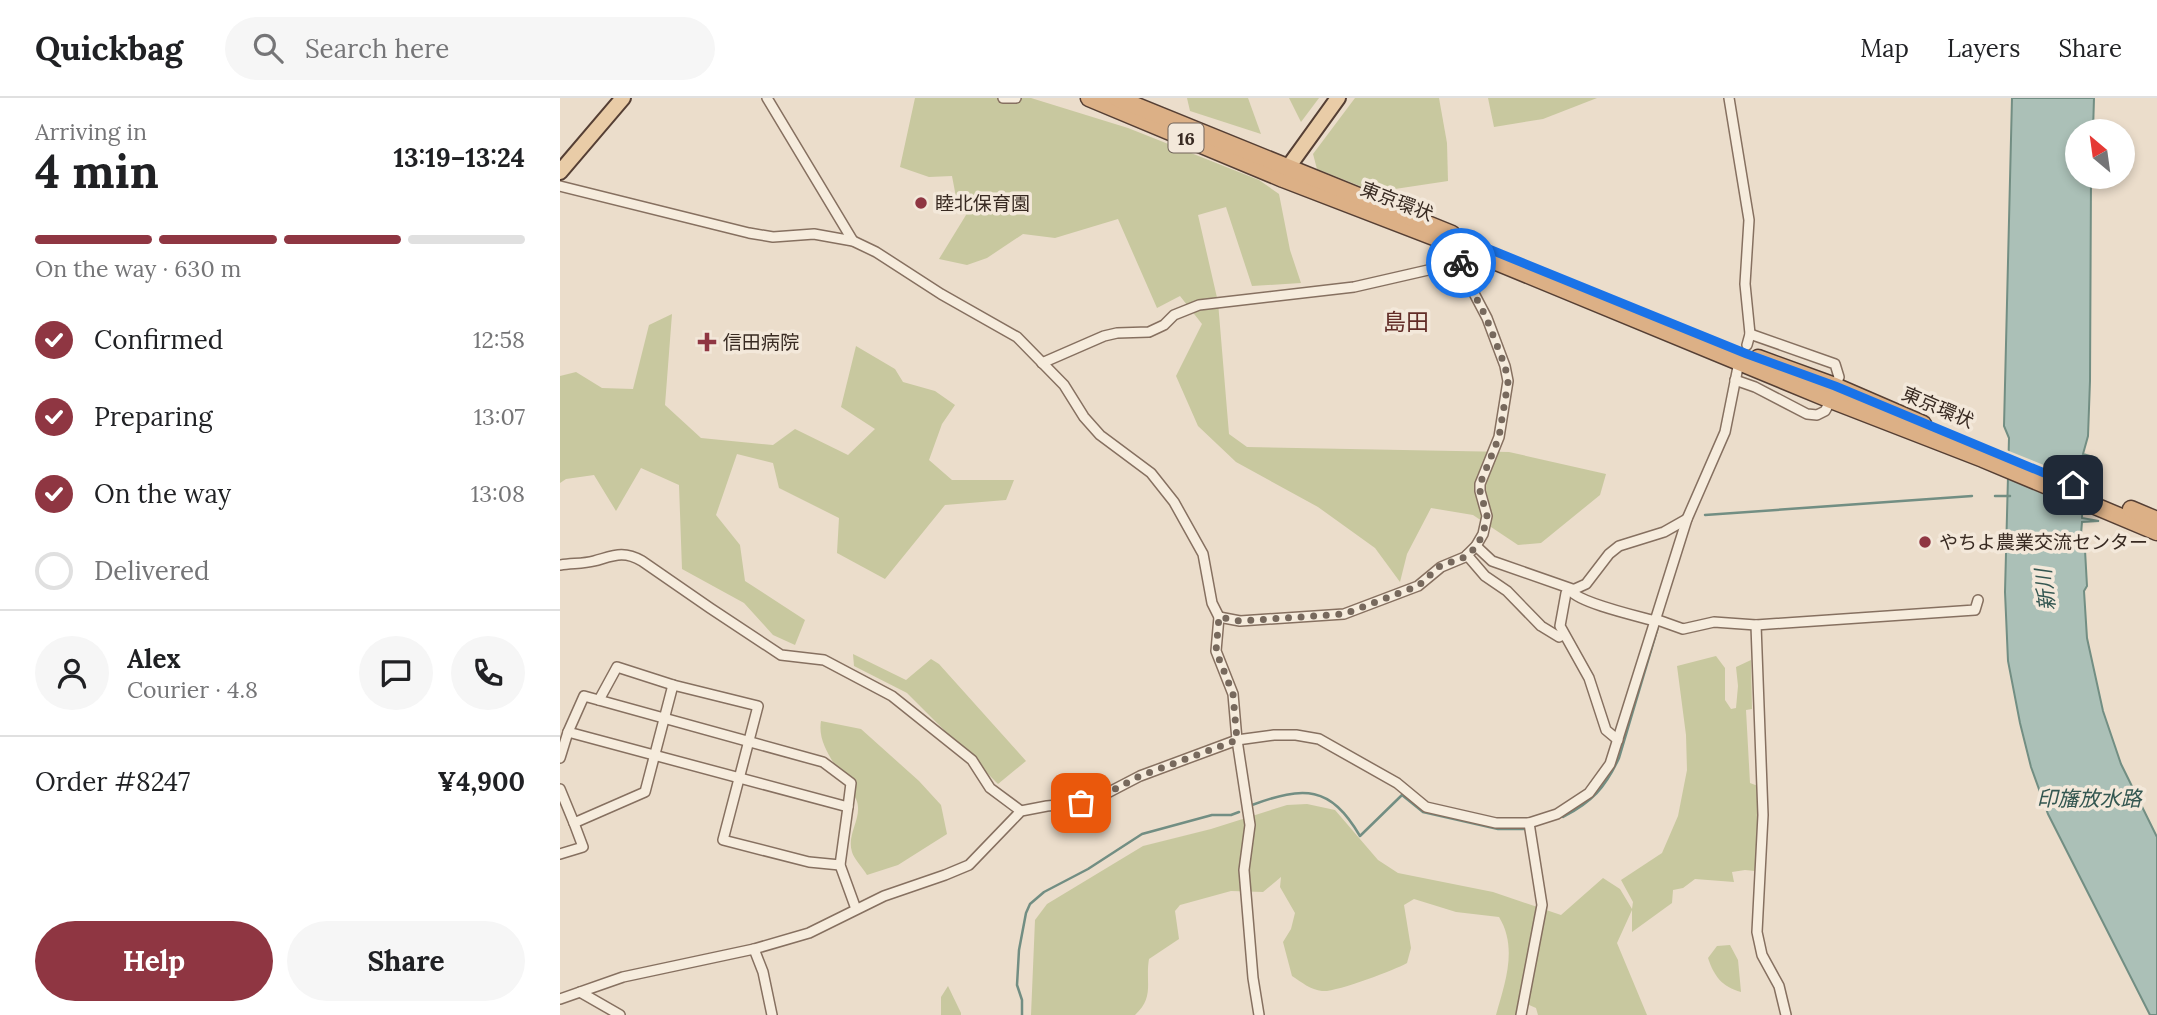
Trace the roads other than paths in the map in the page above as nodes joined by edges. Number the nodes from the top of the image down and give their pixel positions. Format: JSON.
{"nodes":[{"id":1,"x":623,"y":98,"type":"edge"},
{"id":2,"x":767,"y":98,"type":"edge"},
{"id":3,"x":1003,"y":98,"type":"edge"},
{"id":4,"x":1016,"y":98,"type":"edge"},
{"id":5,"x":1089,"y":98,"type":"edge"},
{"id":6,"x":1117,"y":98,"type":"edge"},
{"id":7,"x":1338,"y":98,"type":"edge"},
{"id":8,"x":1729,"y":98,"type":"edge"},
{"id":9,"x":560,"y":172,"type":"edge"},
{"id":10,"x":1286,"y":172,"type":"junction"},
{"id":11,"x":560,"y":186,"type":"edge"},
{"id":12,"x":1450,"y":238,"type":"junction"},
{"id":13,"x":853,"y":241,"type":"junction"},
{"id":14,"x":1462,"y":254,"type":"junction"},
{"id":15,"x":1564,"y":284,"type":"junction"},
{"id":16,"x":1750,"y":334,"type":"junction"},
{"id":17,"x":1747,"y":345,"type":"dead end"},
{"id":18,"x":1042,"y":363,"type":"junction"},
{"id":19,"x":1738,"y":367,"type":"dead end"},
{"id":20,"x":1735,"y":380,"type":"junction"},
{"id":21,"x":1833,"y":393,"type":"junction"},
{"id":22,"x":2117,"y":509,"type":"junction"},
{"id":23,"x":1687,"y":519,"type":"junction"},
{"id":24,"x":2157,"y":520,"type":"edge"},
{"id":25,"x":2157,"y":532,"type":"edge"},
{"id":26,"x":1476,"y":547,"type":"junction"},
{"id":27,"x":1467,"y":555,"type":"junction"},
{"id":28,"x":560,"y":565,"type":"edge"},
{"id":29,"x":1573,"y":591,"type":"junction"},
{"id":30,"x":1978,"y":600,"type":"dead end"},
{"id":31,"x":1219,"y":617,"type":"junction"},
{"id":32,"x":1655,"y":620,"type":"junction"},
{"id":33,"x":1756,"y":625,"type":"junction"},
{"id":34,"x":1563,"y":635,"type":"junction"},
{"id":35,"x":673,"y":685,"type":"junction"},
{"id":36,"x":599,"y":700,"type":"junction"},
{"id":37,"x":664,"y":718,"type":"junction"},
{"id":38,"x":568,"y":732,"type":"junction"},
{"id":39,"x":1237,"y":740,"type":"junction"},
{"id":40,"x":1618,"y":740,"type":"junction"},
{"id":41,"x":749,"y":741,"type":"junction"},
{"id":42,"x":654,"y":755,"type":"junction"},
{"id":43,"x":560,"y":758,"type":"edge"},
{"id":44,"x":739,"y":778,"type":"junction"},
{"id":45,"x":560,"y":789,"type":"edge"},
{"id":46,"x":848,"y":807,"type":"junction"},
{"id":47,"x":1021,"y":811,"type":"junction"},
{"id":48,"x":573,"y":823,"type":"junction"},
{"id":49,"x":1529,"y":823,"type":"junction"},
{"id":50,"x":560,"y":854,"type":"edge"},
{"id":51,"x":840,"y":865,"type":"junction"},
{"id":52,"x":856,"y":909,"type":"junction"},
{"id":53,"x":754,"y":949,"type":"junction"},
{"id":54,"x":580,"y":992,"type":"junction"},
{"id":55,"x":560,"y":999,"type":"edge"},
{"id":56,"x":620,"y":1015,"type":"edge"},
{"id":57,"x":772,"y":1015,"type":"edge"},
{"id":58,"x":1259,"y":1015,"type":"edge"},
{"id":59,"x":1521,"y":1015,"type":"edge"},
{"id":60,"x":1786,"y":1015,"type":"edge"}],
"edges":[{"from":1,"to":9,"type":"main road"},
{"from":2,"to":13,"type":"street"},
{"from":3,"to":4,"type":"street"},
{"from":5,"to":10,"type":"highway","name":"東京環状","number":"16"},
{"from":6,"to":10,"type":"highway","name":"東京環状","number":"16"},
{"from":7,"to":10,"type":"main road"},
{"from":8,"to":16,"type":"street"},
{"from":10,"to":12,"type":"highway","name":"東京環状","number":"16"},
{"from":11,"to":13,"type":"street"},
{"from":12,"to":14,"type":"highway","name":"東京環状","number":"16"},
{"from":12,"to":15,"type":"highway","name":"東京環状","number":"16"},
{"from":13,"to":18,"type":"street"},
{"from":14,"to":15,"type":"highway","name":"東京環状","number":"16"},
{"from":14,"to":18,"type":"street"},
{"from":14,"to":26,"type":"street"},
{"from":15,"to":21,"type":"highway","name":"東京環状","number":"16"},
{"from":16,"to":17,"type":"street"},
{"from":16,"to":21,"type":"street"},
{"from":18,"to":31,"type":"street"},
{"from":19,"to":20,"type":"street"},
{"from":20,"to":21,"type":"street"},
{"from":20,"to":23,"type":"street"},
{"from":21,"to":22,"type":"highway","name":"東京環状","number":"16"},
{"from":22,"to":24,"type":"highway","name":"東京環状","number":"16"},
{"from":22,"to":25,"type":"highway","name":"東京環状","number":"16"},
{"from":23,"to":29,"type":"street"},
{"from":23,"to":32,"type":"street"},
{"from":26,"to":27,"type":"street"},
{"from":26,"to":29,"type":"street"},
{"from":27,"to":31,"type":"street"},
{"from":27,"to":34,"type":"street"},
{"from":28,"to":47,"type":"street"},
{"from":29,"to":32,"type":"street"},
{"from":29,"to":34,"type":"street"},
{"from":30,"to":33,"type":"street"},
{"from":31,"to":39,"type":"street"},
{"from":32,"to":33,"type":"street"},
{"from":32,"to":40,"type":"street"},
{"from":33,"to":60,"type":"street"},
{"from":34,"to":40,"type":"street"},
{"from":35,"to":36,"type":"street"},
{"from":35,"to":37,"type":"street"},
{"from":35,"to":41,"type":"street"},
{"from":36,"to":37,"type":"street"},
{"from":36,"to":38,"type":"street"},
{"from":37,"to":41,"type":"street"},
{"from":37,"to":42,"type":"street"},
{"from":38,"to":42,"type":"street"},
{"from":38,"to":43,"type":"street"},
{"from":39,"to":47,"type":"street"},
{"from":39,"to":49,"type":"street"},
{"from":39,"to":58,"type":"street"},
{"from":40,"to":49,"type":"street"},
{"from":41,"to":44,"type":"street"},
{"from":41,"to":46,"type":"street"},
{"from":42,"to":44,"type":"street"},
{"from":42,"to":48,"type":"street"},
{"from":44,"to":46,"type":"street"},
{"from":44,"to":51,"type":"street"},
{"from":45,"to":48,"type":"street"},
{"from":46,"to":51,"type":"street"},
{"from":47,"to":52,"type":"street"},
{"from":48,"to":50,"type":"street"},
{"from":49,"to":59,"type":"street"},
{"from":51,"to":52,"type":"street"},
{"from":52,"to":53,"type":"street"},
{"from":53,"to":54,"type":"street"},
{"from":53,"to":57,"type":"street"},
{"from":54,"to":55,"type":"street"},
{"from":54,"to":56,"type":"street"}]}
